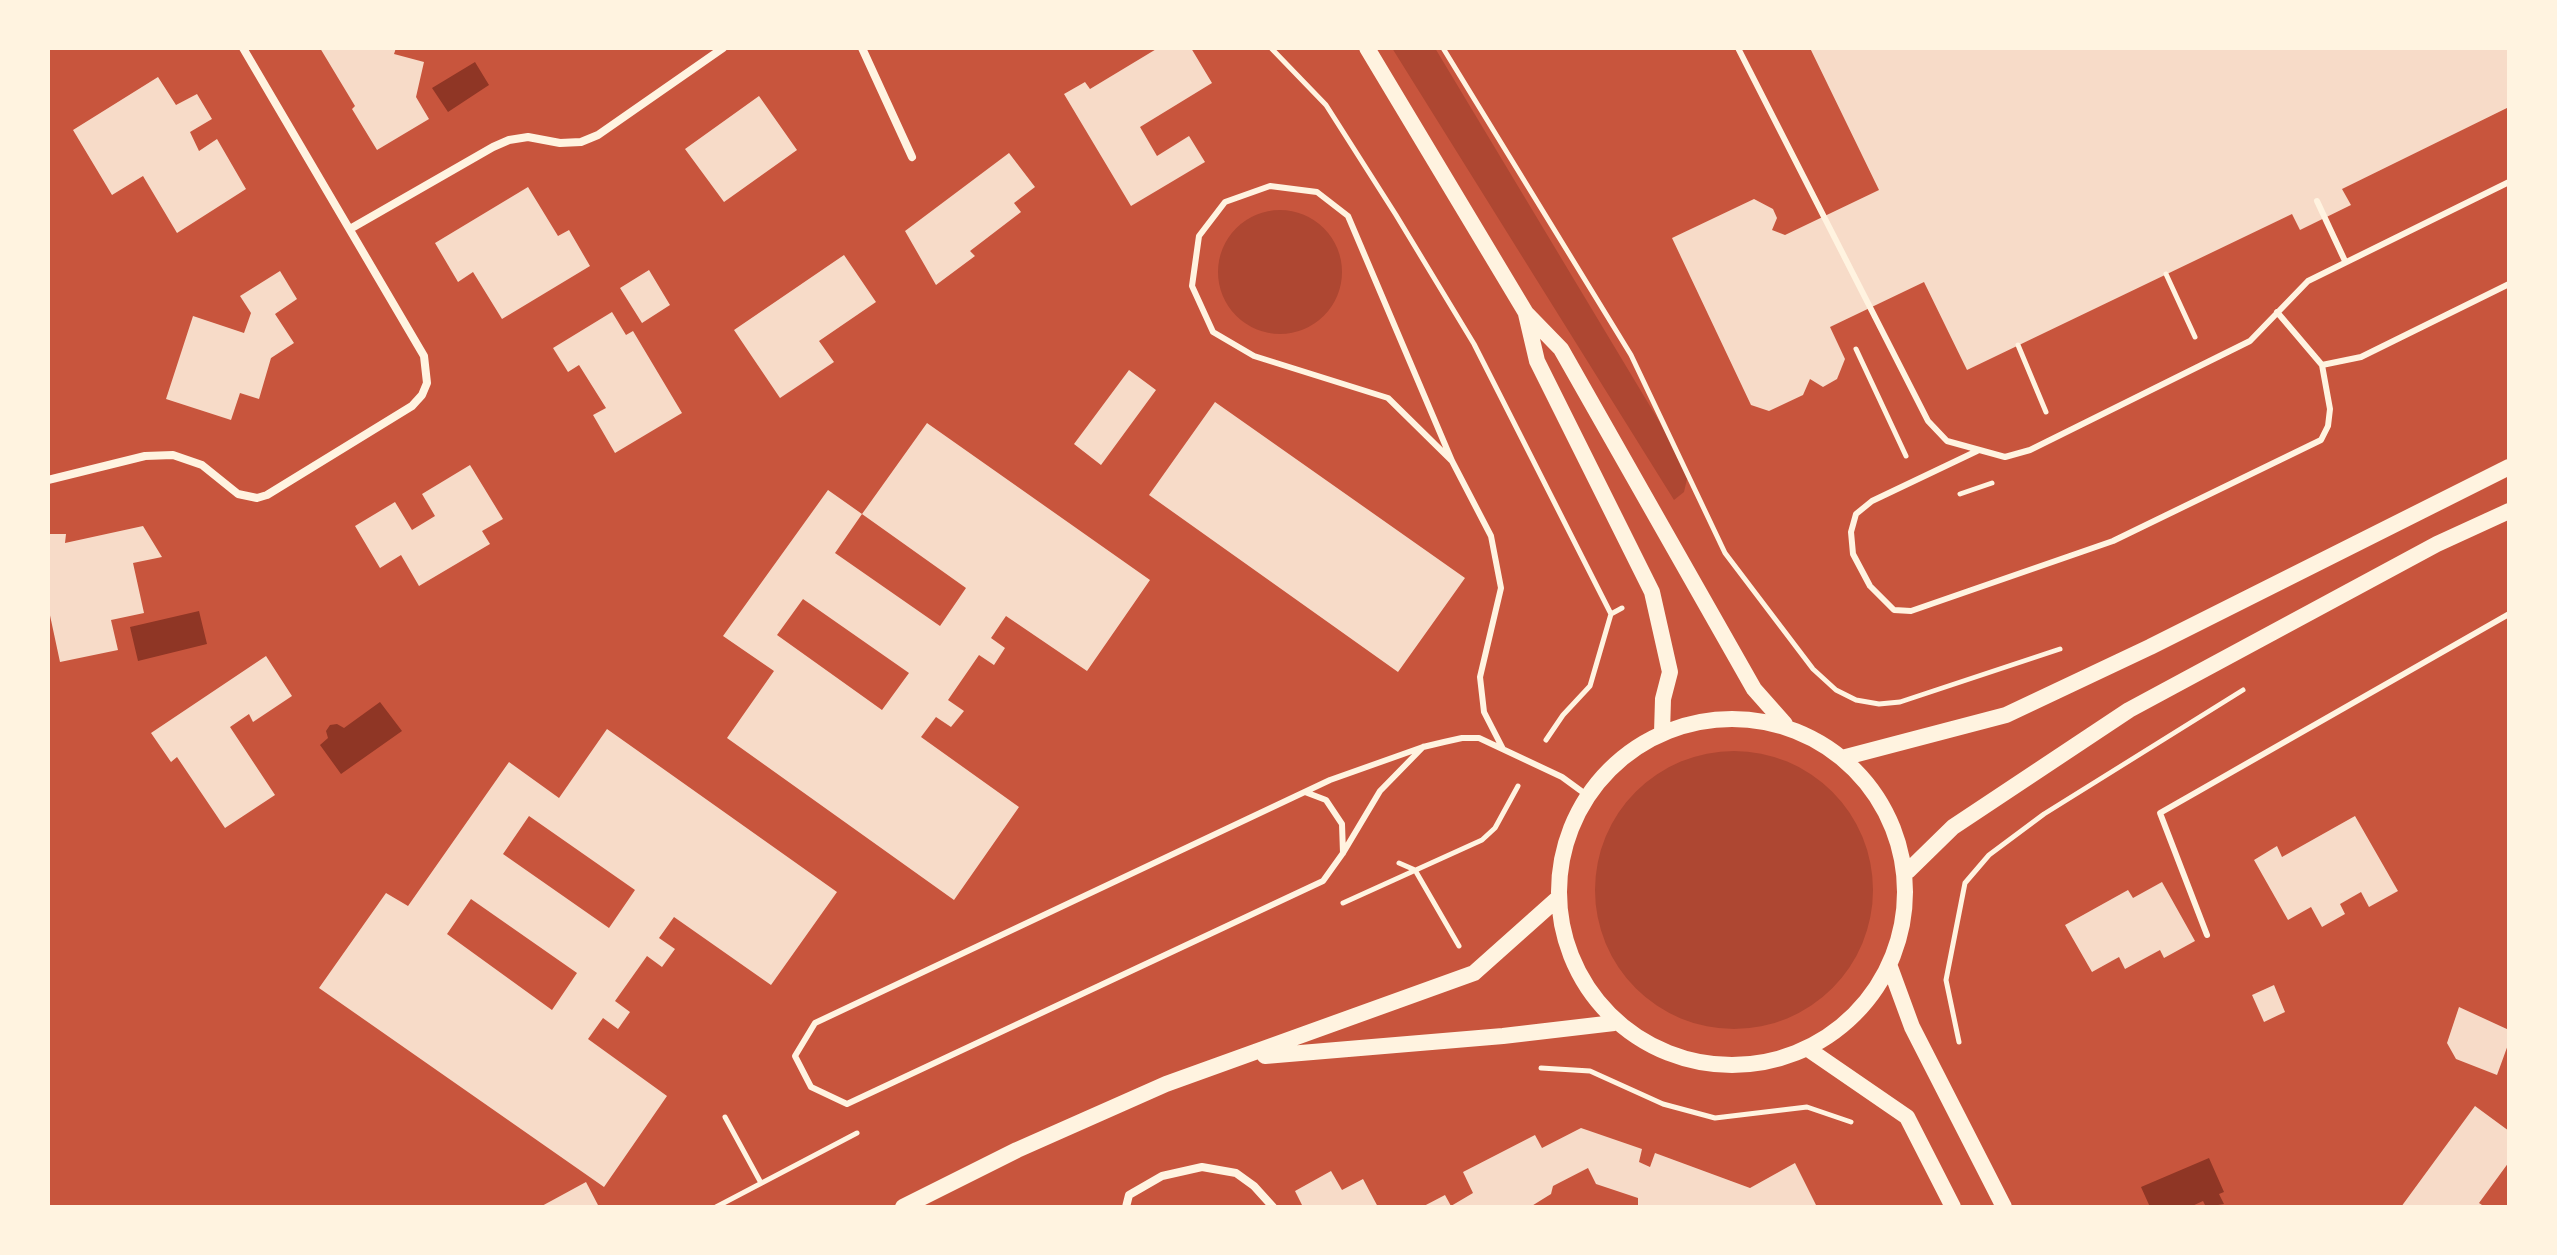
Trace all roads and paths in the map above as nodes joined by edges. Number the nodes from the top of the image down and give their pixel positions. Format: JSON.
{"nodes":[{"id":1,"x":243,"y":48,"type":"edge"},
{"id":2,"x":723,"y":48,"type":"edge"},
{"id":3,"x":862,"y":48,"type":"edge"},
{"id":4,"x":1271,"y":48,"type":"edge"},
{"id":5,"x":1367,"y":48,"type":"edge"},
{"id":6,"x":1443,"y":48,"type":"edge"},
{"id":7,"x":1738,"y":48,"type":"edge"},
{"id":8,"x":912,"y":157,"type":"dead end"},
{"id":9,"x":2509,"y":182,"type":"edge"},
{"id":10,"x":2317,"y":201,"type":"dead end"},
{"id":11,"x":350,"y":229,"type":"junction"},
{"id":12,"x":2345,"y":261,"type":"junction"},
{"id":13,"x":2166,"y":274,"type":"dead end"},
{"id":14,"x":2509,"y":284,"type":"edge"},
{"id":15,"x":2277,"y":312,"type":"junction"},
{"id":16,"x":1526,"y":313,"type":"junction"},
{"id":17,"x":2018,"y":345,"type":"dead end"},
{"id":18,"x":2207,"y":362,"type":"junction"},
{"id":19,"x":2322,"y":365,"type":"junction"},
{"id":20,"x":2057,"y":436,"type":"junction"},
{"id":21,"x":1977,"y":451,"type":"junction"},
{"id":22,"x":1452,"y":461,"type":"junction"},
{"id":23,"x":2509,"y":467,"type":"edge"},
{"id":24,"x":48,"y":480,"type":"edge"},
{"id":25,"x":2509,"y":511,"type":"edge"},
{"id":26,"x":1611,"y":614,"type":"dead end"},
{"id":27,"x":2509,"y":614,"type":"edge"},
{"id":28,"x":1984,"y":674,"type":"dead end"},
{"id":29,"x":1785,"y":724,"type":"junction"},
{"id":30,"x":1662,"y":733,"type":"junction"},
{"id":31,"x":1423,"y":747,"type":"junction"},
{"id":32,"x":1503,"y":749,"type":"junction"},
{"id":33,"x":1842,"y":758,"type":"junction"},
{"id":34,"x":1304,"y":792,"type":"junction"},
{"id":35,"x":1588,"y":796,"type":"junction"},
{"id":36,"x":1343,"y":853,"type":"junction"},
{"id":37,"x":1399,"y":863,"type":"dead end"},
{"id":38,"x":1415,"y":870,"type":"dead end"},
{"id":39,"x":1908,"y":871,"type":"junction"},
{"id":40,"x":1557,"y":899,"type":"junction"},
{"id":41,"x":2207,"y":935,"type":"dead end"},
{"id":42,"x":1890,"y":967,"type":"junction"},
{"id":43,"x":1614,"y":1023,"type":"junction"},
{"id":44,"x":1808,"y":1049,"type":"junction"},
{"id":45,"x":1244,"y":1058,"type":"junction"},
{"id":46,"x":1526,"y":1067,"type":"dead end"},
{"id":47,"x":725,"y":1117,"type":"dead end"},
{"id":48,"x":1865,"y":1126,"type":"dead end"},
{"id":49,"x":761,"y":1183,"type":"dead end"},
{"id":50,"x":903,"y":1207,"type":"edge"},
{"id":51,"x":1126,"y":1207,"type":"edge"},
{"id":52,"x":1273,"y":1207,"type":"edge"},
{"id":53,"x":1953,"y":1207,"type":"edge"},
{"id":54,"x":2004,"y":1207,"type":"edge"}],
"edges":[{"from":1,"to":11,"type":"street"},
{"from":2,"to":11,"type":"street"},
{"from":3,"to":8,"type":"street"},
{"from":4,"to":26,"type":"path"},
{"from":5,"to":16,"type":"main road"},
{"from":6,"to":28,"type":"path"},
{"from":7,"to":21,"type":"lane"},
{"from":9,"to":12,"type":"lane"},
{"from":10,"to":12,"type":"lane"},
{"from":11,"to":24,"type":"street"},
{"from":12,"to":15,"type":"lane"},
{"from":13,"to":18,"type":"path"},
{"from":14,"to":19,"type":"lane"},
{"from":15,"to":18,"type":"lane"},
{"from":15,"to":19,"type":"lane"},
{"from":16,"to":29,"type":"main road"},
{"from":16,"to":30,"type":"main road"},
{"from":17,"to":20,"type":"path"},
{"from":18,"to":20,"type":"lane"},
{"from":19,"to":21,"type":"lane"},
{"from":20,"to":21,"type":"lane"},
{"from":22,"to":22,"type":"lane"},
{"from":22,"to":32,"type":"lane"},
{"from":23,"to":33,"type":"main road"},
{"from":25,"to":39,"type":"main road"},
{"from":27,"to":41,"type":"lane"},
{"from":29,"to":30,"type":"main road"},
{"from":29,"to":33,"type":"main road"},
{"from":30,"to":35,"type":"main road"},
{"from":31,"to":32,"type":"lane"},
{"from":31,"to":34,"type":"lane"},
{"from":31,"to":36,"type":"lane"},
{"from":32,"to":35,"type":"lane"},
{"from":33,"to":39,"type":"main road"},
{"from":34,"to":36,"type":"lane"},
{"from":34,"to":36,"type":"lane"},
{"from":35,"to":40,"type":"main road"},
{"from":37,"to":38,"type":"path"},
{"from":39,"to":42,"type":"main road"},
{"from":40,"to":43,"type":"main road"},
{"from":40,"to":45,"type":"main road"},
{"from":42,"to":44,"type":"main road"},
{"from":42,"to":54,"type":"main road"},
{"from":43,"to":44,"type":"main road"},
{"from":43,"to":45,"type":"main road"},
{"from":44,"to":53,"type":"main road"},
{"from":45,"to":50,"type":"main road"},
{"from":46,"to":48,"type":"path"},
{"from":47,"to":49,"type":"path"},
{"from":51,"to":52,"type":"street"}]}
